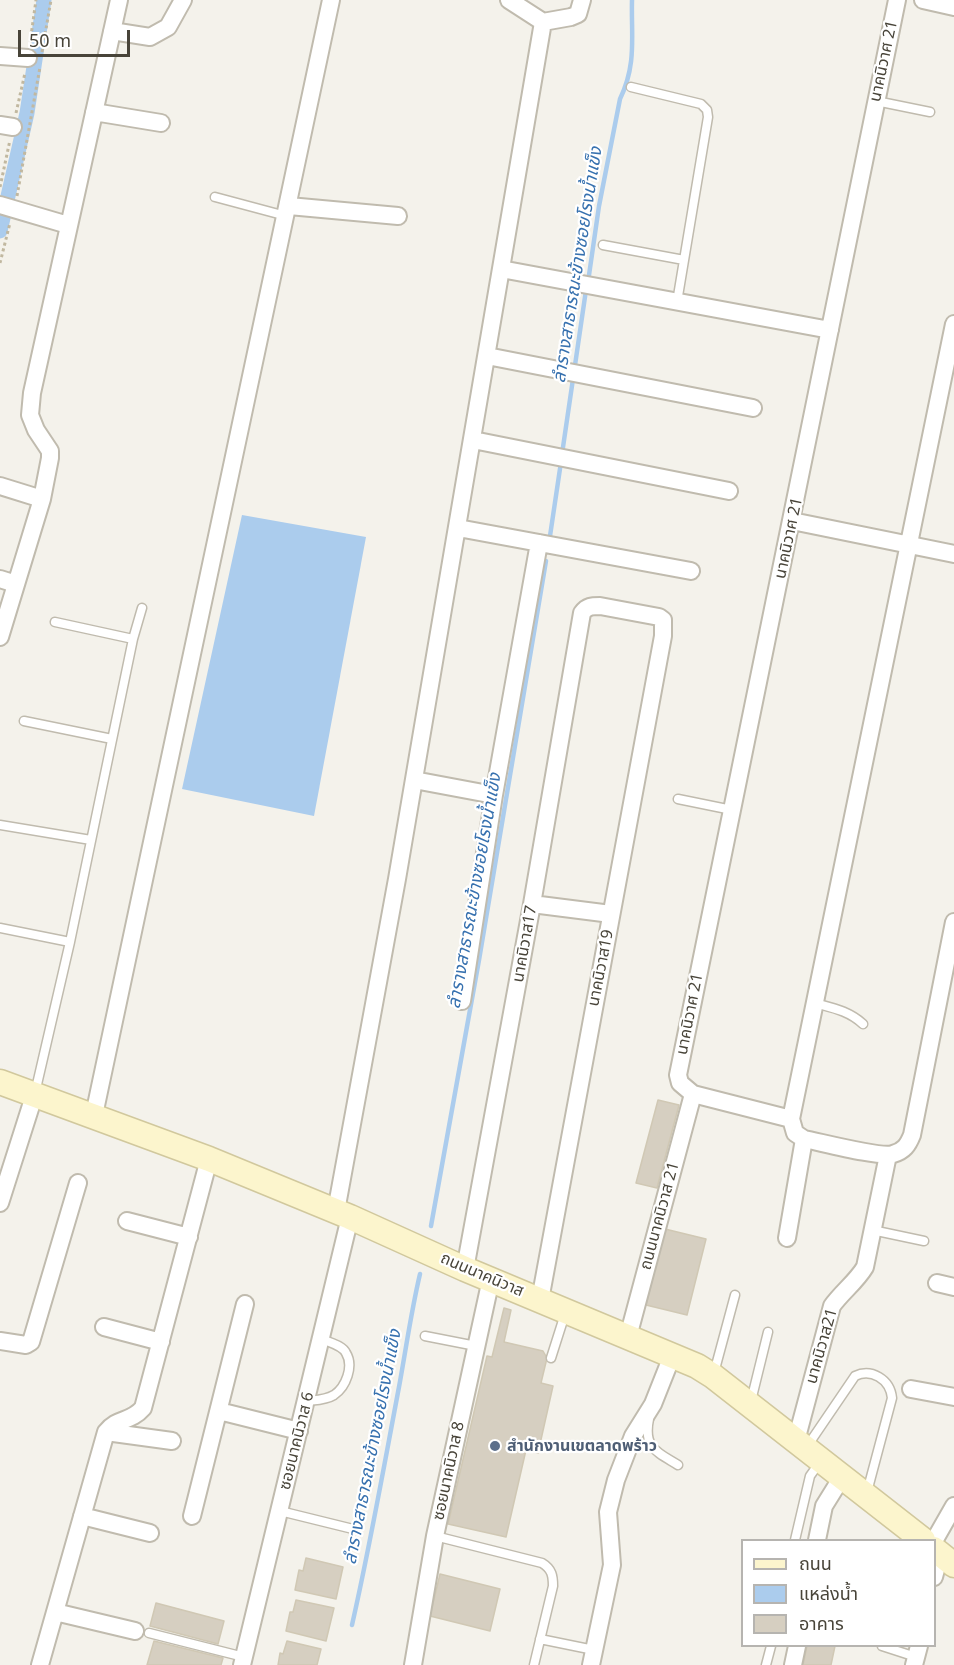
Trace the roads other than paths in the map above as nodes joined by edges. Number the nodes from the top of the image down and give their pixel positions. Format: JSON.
{"nodes":[{"id":1,"x":119,"y":0,"type":"edge"},
{"id":2,"x":183,"y":0,"type":"edge"},
{"id":3,"x":331,"y":0,"type":"edge"},
{"id":4,"x":509,"y":0,"type":"edge"},
{"id":5,"x":582,"y":0,"type":"edge"},
{"id":6,"x":897,"y":0,"type":"edge"},
{"id":7,"x":923,"y":0,"type":"edge"},
{"id":8,"x":954,"y":7,"type":"edge"},
{"id":9,"x":543,"y":22,"type":"junction"},
{"id":10,"x":112,"y":31,"type":"junction"},
{"id":11,"x":0,"y":56,"type":"edge"},
{"id":12,"x":28,"y":58,"type":"road end"},
{"id":13,"x":631,"y":87,"type":"dead end"},
{"id":14,"x":876,"y":100,"type":"junction"},
{"id":15,"x":94,"y":112,"type":"junction"},
{"id":16,"x":930,"y":112,"type":"dead end"},
{"id":17,"x":161,"y":123,"type":"dead end"},
{"id":18,"x":215,"y":197,"type":"dead end"},
{"id":19,"x":5,"y":207,"type":"edge"},
{"id":20,"x":287,"y":211,"type":"junction"},
{"id":21,"x":398,"y":216,"type":"dead end"},
{"id":22,"x":68,"y":225,"type":"junction"},
{"id":23,"x":603,"y":245,"type":"dead end"},
{"id":24,"x":684,"y":260,"type":"junction"},
{"id":25,"x":501,"y":269,"type":"junction"},
{"id":26,"x":677,"y":302,"type":"junction"},
{"id":27,"x":954,"y":324,"type":"edge"},
{"id":28,"x":830,"y":330,"type":"junction"},
{"id":29,"x":487,"y":356,"type":"junction"},
{"id":30,"x":753,"y":408,"type":"dead end"},
{"id":31,"x":473,"y":440,"type":"junction"},
{"id":32,"x":0,"y":486,"type":"edge"},
{"id":33,"x":729,"y":491,"type":"dead end"},
{"id":34,"x":42,"y":499,"type":"junction"},
{"id":35,"x":792,"y":521,"type":"junction"},
{"id":36,"x":458,"y":528,"type":"junction"},
{"id":37,"x":539,"y":543,"type":"junction"},
{"id":38,"x":908,"y":544,"type":"junction"},
{"id":39,"x":954,"y":554,"type":"edge"},
{"id":40,"x":691,"y":571,"type":"dead end"},
{"id":41,"x":8,"y":582,"type":"edge"},
{"id":42,"x":142,"y":608,"type":"dead end"},
{"id":43,"x":581,"y":619,"type":"joint"},
{"id":44,"x":55,"y":622,"type":"dead end"},
{"id":45,"x":0,"y":637,"type":"edge"},
{"id":46,"x":133,"y":639,"type":"junction"},
{"id":47,"x":24,"y":721,"type":"dead end"},
{"id":48,"x":112,"y":740,"type":"junction"},
{"id":49,"x":414,"y":780,"type":"junction"},
{"id":50,"x":494,"y":795,"type":"junction"},
{"id":51,"x":678,"y":798,"type":"dead end"},
{"id":52,"x":732,"y":810,"type":"junction"},
{"id":53,"x":0,"y":825,"type":"edge"},
{"id":54,"x":91,"y":840,"type":"junction"},
{"id":55,"x":532,"y":904,"type":"junction"},
{"id":56,"x":611,"y":914,"type":"junction"},
{"id":57,"x":954,"y":922,"type":"edge"},
{"id":58,"x":0,"y":928,"type":"edge"},
{"id":59,"x":70,"y":942,"type":"junction"},
{"id":60,"x":462,"y":1001,"type":"dead end"},
{"id":61,"x":814,"y":1004,"type":"junction"},
{"id":62,"x":863,"y":1024,"type":"dead end"},
{"id":63,"x":0,"y":1082,"type":"edge"},
{"id":64,"x":35,"y":1094,"type":"junction"},
{"id":65,"x":693,"y":1094,"type":"junction"},
{"id":66,"x":94,"y":1115,"type":"junction"},
{"id":67,"x":791,"y":1119,"type":"junction"},
{"id":68,"x":804,"y":1139,"type":"junction"},
{"id":69,"x":888,"y":1155,"type":"junction"},
{"id":70,"x":209,"y":1159,"type":"junction"},
{"id":71,"x":78,"y":1183,"type":"dead end"},
{"id":72,"x":0,"y":1203,"type":"edge"},
{"id":73,"x":343,"y":1214,"type":"junction"},
{"id":74,"x":127,"y":1221,"type":"dead end"},
{"id":75,"x":872,"y":1230,"type":"junction"},
{"id":76,"x":189,"y":1237,"type":"junction"},
{"id":77,"x":787,"y":1238,"type":"dead end"},
{"id":78,"x":924,"y":1240,"type":"dead end"},
{"id":79,"x":465,"y":1269,"type":"junction"},
{"id":80,"x":491,"y":1279,"type":"junction"},
{"id":81,"x":937,"y":1283,"type":"dead end"},
{"id":82,"x":954,"y":1287,"type":"edge"},
{"id":83,"x":735,"y":1295,"type":"dead end"},
{"id":84,"x":540,"y":1300,"type":"junction"},
{"id":85,"x":246,"y":1304,"type":"dead end"},
{"id":86,"x":567,"y":1311,"type":"junction"},
{"id":87,"x":104,"y":1327,"type":"dead end"},
{"id":88,"x":768,"y":1332,"type":"dead end"},
{"id":89,"x":425,"y":1336,"type":"dead end"},
{"id":90,"x":628,"y":1337,"type":"junction"},
{"id":91,"x":322,"y":1339,"type":"junction"},
{"id":92,"x":0,"y":1341,"type":"edge"},
{"id":93,"x":161,"y":1342,"type":"junction"},
{"id":94,"x":476,"y":1346,"type":"junction"},
{"id":95,"x":672,"y":1356,"type":"junction"},
{"id":96,"x":551,"y":1358,"type":"dead end"},
{"id":97,"x":713,"y":1376,"type":"junction"},
{"id":98,"x":912,"y":1389,"type":"dead end"},
{"id":99,"x":954,"y":1397,"type":"edge"},
{"id":100,"x":307,"y":1401,"type":"junction"},
{"id":101,"x":653,"y":1404,"type":"junction"},
{"id":102,"x":750,"y":1405,"type":"junction"},
{"id":103,"x":219,"y":1410,"type":"junction"},
{"id":104,"x":299,"y":1431,"type":"junction"},
{"id":105,"x":106,"y":1432,"type":"junction"},
{"id":106,"x":172,"y":1441,"type":"dead end"},
{"id":107,"x":808,"y":1450,"type":"junction"},
{"id":108,"x":678,"y":1465,"type":"dead end"},
{"id":109,"x":842,"y":1477,"type":"junction"},
{"id":110,"x":866,"y":1496,"type":"junction"},
{"id":111,"x":954,"y":1506,"type":"edge"},
{"id":112,"x":280,"y":1511,"type":"junction"},
{"id":113,"x":82,"y":1515,"type":"junction"},
{"id":114,"x":192,"y":1515,"type":"dead end"},
{"id":115,"x":353,"y":1529,"type":"dead end"},
{"id":116,"x":150,"y":1533,"type":"dead end"},
{"id":117,"x":435,"y":1536,"type":"junction"},
{"id":118,"x":795,"y":1539,"type":"edge"},
{"id":119,"x":817,"y":1539,"type":"edge"},
{"id":120,"x":919,"y":1539,"type":"edge"},
{"id":121,"x":937,"y":1554,"type":"edge"},
{"id":122,"x":55,"y":1612,"type":"junction"},
{"id":123,"x":142,"y":1632,"type":"joint"},
{"id":124,"x":540,"y":1639,"type":"junction"},
{"id":125,"x":771,"y":1647,"type":"edge"},
{"id":126,"x":797,"y":1647,"type":"edge"},
{"id":127,"x":885,"y":1647,"type":"edge"},
{"id":128,"x":916,"y":1656,"type":"edge"},
{"id":129,"x":592,"y":1658,"type":"edge"},
{"id":130,"x":243,"y":1661,"type":"edge"},
{"id":131,"x":40,"y":1665,"type":"edge"},
{"id":132,"x":413,"y":1665,"type":"edge"},
{"id":133,"x":534,"y":1665,"type":"edge"},
{"id":134,"x":766,"y":1665,"type":"edge"},
{"id":135,"x":793,"y":1665,"type":"edge"}],
"edges":[{"from":1,"to":10,"type":"street"},
{"from":2,"to":10,"type":"street"},
{"from":3,"to":20,"type":"street"},
{"from":4,"to":9,"type":"street"},
{"from":5,"to":9,"type":"street"},
{"from":6,"to":14,"type":"street","name":"นาคนิวาศ 21"},
{"from":7,"to":8,"type":"street"},
{"from":9,"to":25,"type":"street","name":"ซอยนาคนิวาส 6"},
{"from":10,"to":15,"type":"street"},
{"from":11,"to":12,"type":"street"},
{"from":13,"to":24,"type":"lane"},
{"from":14,"to":16,"type":"lane"},
{"from":14,"to":28,"type":"street","name":"นาคนิวาศ 21"},
{"from":15,"to":17,"type":"street"},
{"from":15,"to":22,"type":"street"},
{"from":18,"to":20,"type":"lane"},
{"from":19,"to":22,"type":"street"},
{"from":20,"to":21,"type":"street"},
{"from":20,"to":66,"type":"street"},
{"from":22,"to":34,"type":"street"},
{"from":23,"to":24,"type":"lane"},
{"from":24,"to":26,"type":"lane"},
{"from":25,"to":26,"type":"street"},
{"from":25,"to":29,"type":"street","name":"ซอยนาคนิวาส 6"},
{"from":26,"to":28,"type":"street"},
{"from":27,"to":38,"type":"street"},
{"from":28,"to":35,"type":"street","name":"นาคนิวาศ 21"},
{"from":29,"to":30,"type":"street"},
{"from":29,"to":31,"type":"street","name":"ซอยนาคนิวาส 6"},
{"from":31,"to":33,"type":"street"},
{"from":31,"to":36,"type":"street","name":"ซอยนาคนิวาส 6"},
{"from":32,"to":34,"type":"street"},
{"from":34,"to":41,"type":"street"},
{"from":35,"to":38,"type":"street"},
{"from":35,"to":52,"type":"street","name":"นาคนิวาศ 21"},
{"from":36,"to":37,"type":"street"},
{"from":36,"to":49,"type":"street","name":"ซอยนาคนิวาส 6"},
{"from":37,"to":40,"type":"street"},
{"from":37,"to":50,"type":"street"},
{"from":38,"to":39,"type":"street"},
{"from":38,"to":61,"type":"street"},
{"from":41,"to":45,"type":"street"},
{"from":42,"to":46,"type":"lane"},
{"from":43,"to":55,"type":"street","name":"นาคนิวาส17"},
{"from":43,"to":56,"type":"street","name":"นาคนิวาส19"},
{"from":44,"to":46,"type":"lane"},
{"from":46,"to":48,"type":"lane"},
{"from":47,"to":48,"type":"lane"},
{"from":48,"to":54,"type":"lane"},
{"from":49,"to":50,"type":"street"},
{"from":49,"to":73,"type":"street","name":"ซอยนาคนิวาส 6"},
{"from":50,"to":60,"type":"street"},
{"from":51,"to":52,"type":"lane"},
{"from":52,"to":65,"type":"street","name":"นาคนิวาศ 21"},
{"from":53,"to":54,"type":"lane"},
{"from":54,"to":59,"type":"lane"},
{"from":55,"to":56,"type":"street"},
{"from":55,"to":79,"type":"street","name":"นาคนิวาส17"},
{"from":56,"to":84,"type":"street","name":"นาคนิวาส19"},
{"from":57,"to":69,"type":"street"},
{"from":58,"to":59,"type":"lane"},
{"from":59,"to":64,"type":"lane"},
{"from":61,"to":62,"type":"lane"},
{"from":61,"to":67,"type":"street"},
{"from":63,"to":64,"type":"main road","name":"ถนนนาคนิวาส"},
{"from":64,"to":66,"type":"main road","name":"ถนนนาคนิวาส"},
{"from":64,"to":72,"type":"street"},
{"from":65,"to":67,"type":"street"},
{"from":65,"to":90,"type":"street","name":"ถนนนาคนิวาส 21"},
{"from":66,"to":70,"type":"main road","name":"ถนนนาคนิวาส"},
{"from":67,"to":68,"type":"street"},
{"from":68,"to":69,"type":"street"},
{"from":68,"to":77,"type":"street"},
{"from":69,"to":75,"type":"street","name":"นาคนิวาส21"},
{"from":70,"to":73,"type":"main road","name":"ถนนนาคนิวาส"},
{"from":70,"to":76,"type":"street"},
{"from":71,"to":92,"type":"street"},
{"from":73,"to":79,"type":"main road","name":"ถนนนาคนิวาส"},
{"from":73,"to":91,"type":"street","name":"ซอยนาคนิวาส 6"},
{"from":74,"to":76,"type":"street"},
{"from":75,"to":78,"type":"lane"},
{"from":75,"to":107,"type":"street","name":"นาคนิวาส21"},
{"from":76,"to":93,"type":"street"},
{"from":79,"to":80,"type":"main road","name":"ถนนนาคนิวาส"},
{"from":80,"to":84,"type":"main road","name":"ถนนนาคนิวาส"},
{"from":80,"to":94,"type":"street","name":"ซอยนาคนิวาส 8"},
{"from":81,"to":82,"type":"street"},
{"from":83,"to":97,"type":"lane"},
{"from":84,"to":86,"type":"main road","name":"ถนนนาคนิวาส"},
{"from":85,"to":103,"type":"street"},
{"from":86,"to":90,"type":"main road","name":"ถนนนาคนิวาส"},
{"from":86,"to":96,"type":"lane"},
{"from":87,"to":93,"type":"street"},
{"from":88,"to":102,"type":"lane"},
{"from":89,"to":94,"type":"lane"},
{"from":90,"to":95,"type":"main road","name":"ถนนนาคนิวาส"},
{"from":91,"to":100,"type":"street","name":"ซอยนาคนิวาส 6"},
{"from":91,"to":100,"type":"lane"},
{"from":93,"to":105,"type":"street"},
{"from":94,"to":117,"type":"street","name":"ซอยนาคนิวาส 8"},
{"from":95,"to":97,"type":"main road","name":"ถนนนาคนิวาส"},
{"from":95,"to":101,"type":"street"},
{"from":97,"to":102,"type":"main road","name":"ถนนนาคนิวาส"},
{"from":98,"to":99,"type":"street"},
{"from":100,"to":104,"type":"street","name":"ซอยนาคนิวาส 6"},
{"from":101,"to":108,"type":"lane"},
{"from":101,"to":129,"type":"street"},
{"from":102,"to":107,"type":"main road","name":"ถนนนาคนิวาส"},
{"from":103,"to":104,"type":"street"},
{"from":103,"to":114,"type":"street"},
{"from":104,"to":112,"type":"street","name":"ซอยนาคนิวาส 6"},
{"from":105,"to":106,"type":"street"},
{"from":105,"to":113,"type":"street"},
{"from":107,"to":109,"type":"main road","name":"ถนนนาคนิวาส"},
{"from":107,"to":110,"type":"lane"},
{"from":107,"to":118,"type":"lane"},
{"from":109,"to":110,"type":"main road","name":"ถนนนาคนิวาส"},
{"from":109,"to":119,"type":"street"},
{"from":110,"to":120,"type":"main road","name":"ถนนนาคนิวาส"},
{"from":111,"to":121,"type":"street"},
{"from":112,"to":115,"type":"lane"},
{"from":112,"to":130,"type":"street","name":"ซอยนาคนิวาส 6"},
{"from":113,"to":116,"type":"street"},
{"from":113,"to":122,"type":"street"},
{"from":117,"to":124,"type":"lane"},
{"from":117,"to":132,"type":"street","name":"ซอยนาคนิวาส 8"},
{"from":122,"to":123,"type":"street"},
{"from":122,"to":131,"type":"street"},
{"from":123,"to":130,"type":"lane"},
{"from":124,"to":129,"type":"lane"},
{"from":124,"to":133,"type":"lane"},
{"from":125,"to":134,"type":"lane"},
{"from":126,"to":135,"type":"street"},
{"from":127,"to":128,"type":"lane"}]}
